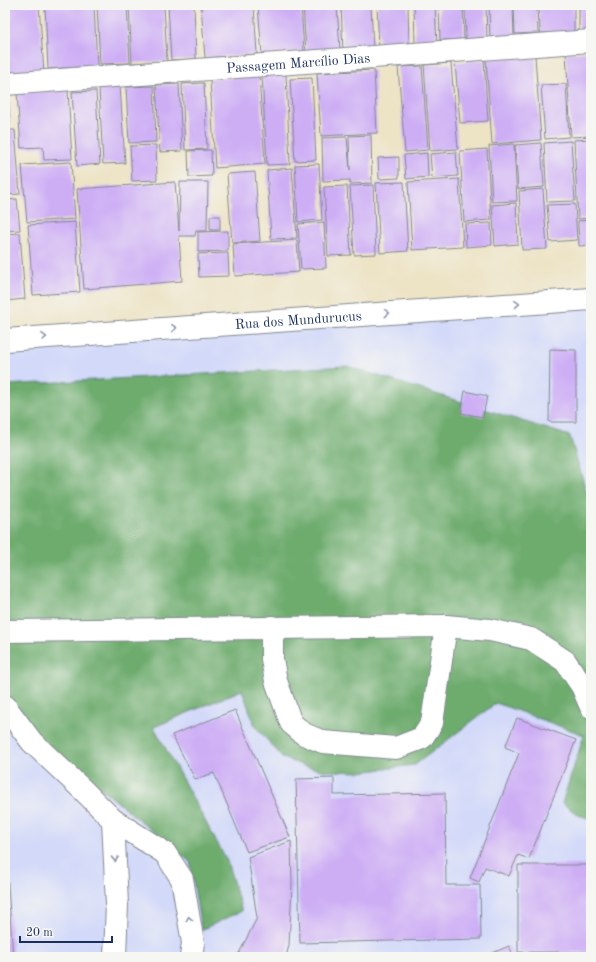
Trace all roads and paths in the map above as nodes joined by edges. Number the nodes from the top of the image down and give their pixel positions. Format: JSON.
{"nodes":[{"id":1,"x":591,"y":41,"type":"edge"},
{"id":2,"x":5,"y":84,"type":"edge"},
{"id":3,"x":591,"y":299,"type":"edge"},
{"id":4,"x":5,"y":340,"type":"edge"},
{"id":5,"x":446,"y":626,"type":"junction"},
{"id":6,"x":272,"y":627,"type":"junction"},
{"id":7,"x":5,"y":630,"type":"edge"},
{"id":8,"x":5,"y":706,"type":"edge"},
{"id":9,"x":591,"y":707,"type":"edge"},
{"id":10,"x":113,"y":820,"type":"junction"},
{"id":11,"x":115,"y":957,"type":"edge"},
{"id":12,"x":191,"y":957,"type":"edge"}],
"edges":[{"from":1,"to":2,"type":"street","name":"Passagem Marcílio Dias"},
{"from":4,"to":3,"type":"street","name":"Rua dos Mundurucus","one_way":true},
{"from":5,"to":6,"type":"street"},
{"from":5,"to":6,"type":"street"},
{"from":5,"to":9,"type":"street"},
{"from":6,"to":7,"type":"street"},
{"from":8,"to":10,"type":"street"},
{"from":10,"to":11,"type":"street","one_way":true},
{"from":12,"to":10,"type":"street","one_way":true}]}
